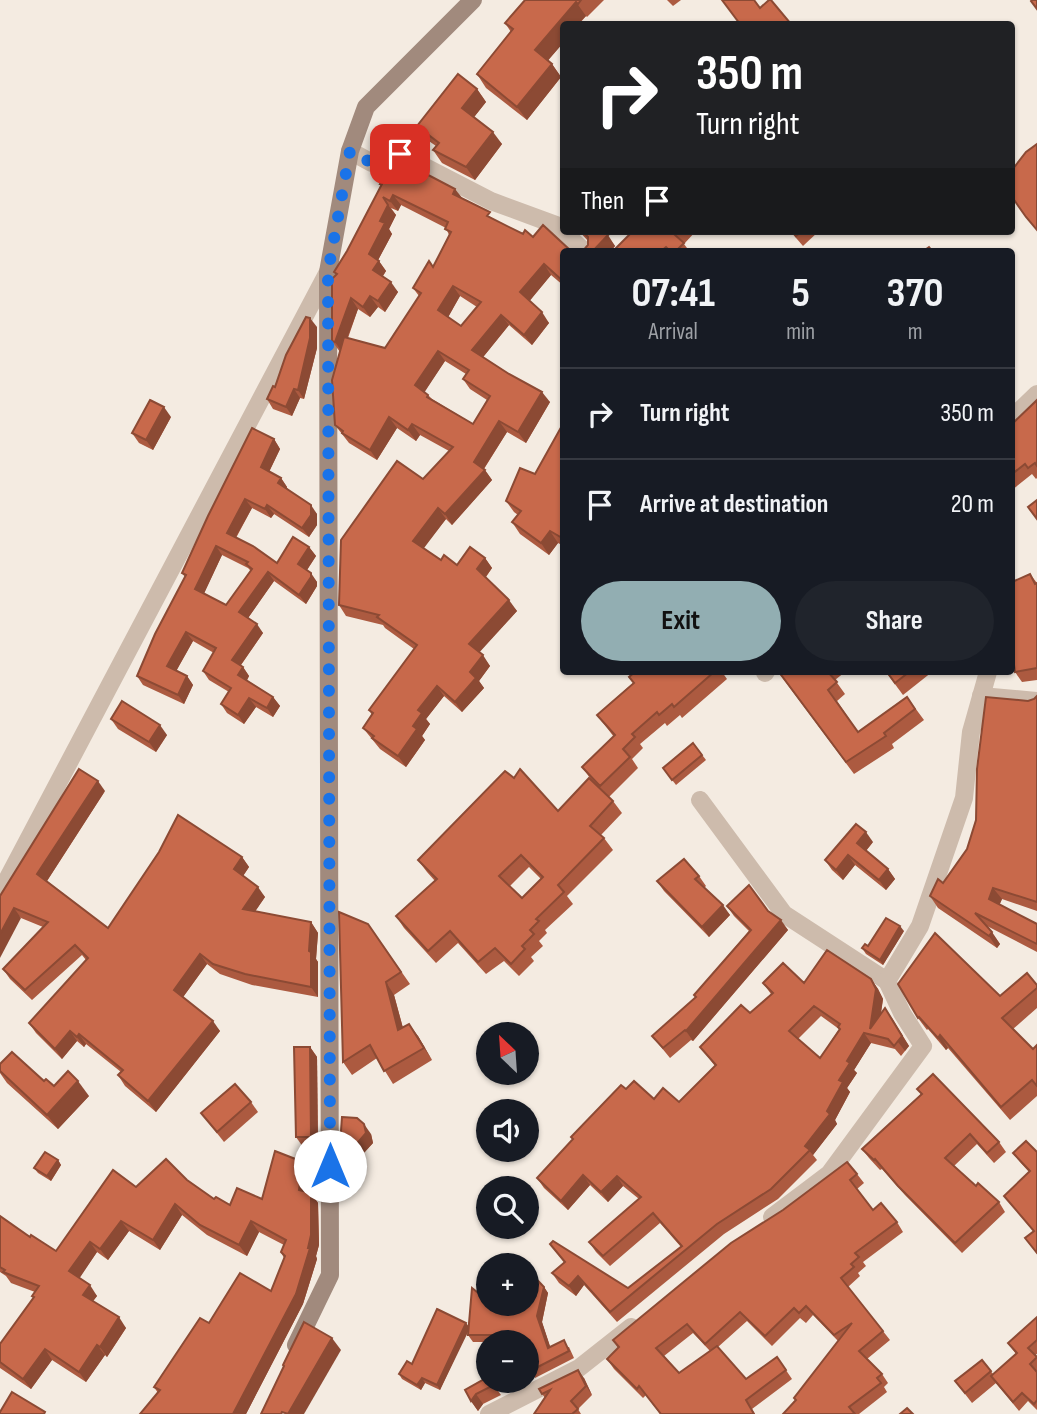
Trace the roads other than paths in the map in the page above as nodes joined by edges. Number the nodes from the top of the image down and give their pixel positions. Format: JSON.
{"nodes":[{"id":1,"x":473,"y":0,"type":"edge"},
{"id":2,"x":350,"y":151,"type":"junction"},
{"id":3,"x":560,"y":229,"type":"edge"},
{"id":4,"x":567,"y":235,"type":"edge"},
{"id":5,"x":581,"y":248,"type":"edge"},
{"id":6,"x":328,"y":272,"type":"junction"},
{"id":7,"x":1037,"y":394,"type":"edge"},
{"id":8,"x":1015,"y":415,"type":"edge"},
{"id":9,"x":987,"y":675,"type":"edge"},
{"id":10,"x":981,"y":696,"type":"junction"},
{"id":11,"x":1037,"y":701,"type":"edge"},
{"id":12,"x":700,"y":800,"type":"dead end"},
{"id":13,"x":0,"y":893,"type":"edge"},
{"id":14,"x":887,"y":981,"type":"junction"},
{"id":15,"x":762,"y":1223,"type":"edge"},
{"id":16,"x":649,"y":1312,"type":"edge"},
{"id":17,"x":286,"y":1364,"type":"edge"},
{"id":18,"x":489,"y":1414,"type":"edge"}],
"edges":[{"from":1,"to":2,"type":"street"},
{"from":2,"to":3,"type":"street"},
{"from":2,"to":6,"type":"street"},
{"from":4,"to":5,"type":"street"},
{"from":6,"to":13,"type":"street"},
{"from":6,"to":17,"type":"street"},
{"from":7,"to":8,"type":"street"},
{"from":9,"to":10,"type":"street"},
{"from":10,"to":11,"type":"street"},
{"from":10,"to":14,"type":"street"},
{"from":12,"to":14,"type":"street"},
{"from":14,"to":15,"type":"street"},
{"from":16,"to":18,"type":"street"}]}
